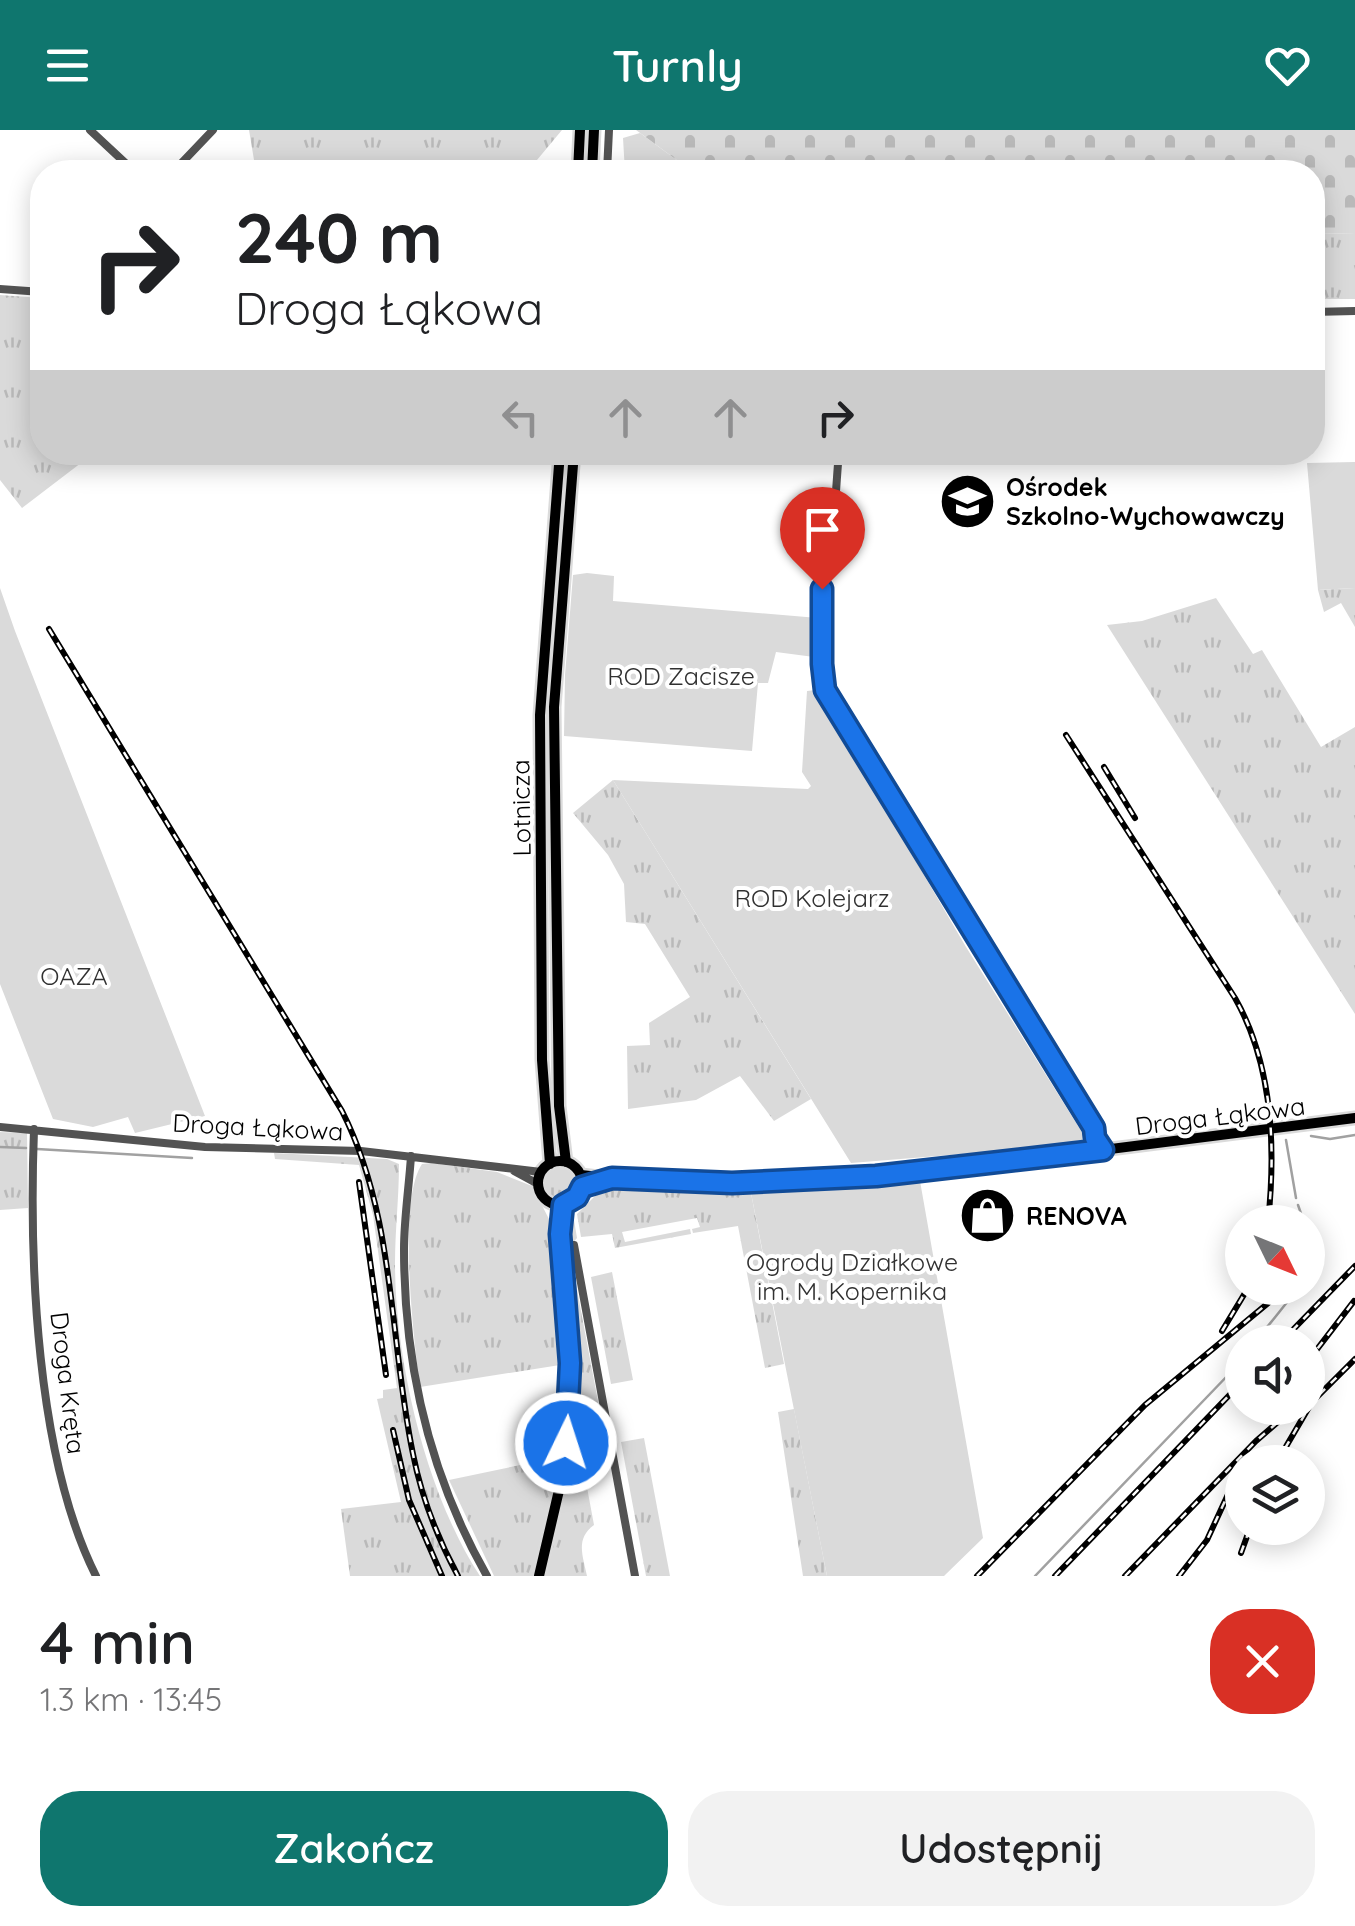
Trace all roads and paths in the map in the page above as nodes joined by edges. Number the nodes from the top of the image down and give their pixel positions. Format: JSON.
{"nodes":[{"id":1,"x":90,"y":130,"type":"edge"},
{"id":2,"x":212,"y":130,"type":"edge"},
{"id":3,"x":580,"y":130,"type":"edge"},
{"id":4,"x":594,"y":130,"type":"edge"},
{"id":5,"x":610,"y":130,"type":"edge"},
{"id":6,"x":122,"y":160,"type":"edge"},
{"id":7,"x":184,"y":160,"type":"edge"},
{"id":8,"x":579,"y":160,"type":"edge"},
{"id":9,"x":593,"y":160,"type":"edge"},
{"id":10,"x":608,"y":160,"type":"edge"},
{"id":11,"x":0,"y":289,"type":"edge"},
{"id":12,"x":30,"y":291,"type":"edge"},
{"id":13,"x":1355,"y":311,"type":"edge"},
{"id":14,"x":1325,"y":312,"type":"edge"},
{"id":15,"x":559,"y":465,"type":"edge"},
{"id":16,"x":573,"y":465,"type":"edge"},
{"id":17,"x":838,"y":465,"type":"edge"},
{"id":18,"x":1355,"y":1118,"type":"edge"},
{"id":19,"x":0,"y":1128,"type":"edge"},
{"id":20,"x":34,"y":1129,"type":"junction"},
{"id":21,"x":1103,"y":1150,"type":"junction"},
{"id":22,"x":411,"y":1156,"type":"junction"},
{"id":23,"x":566,"y":1162,"type":"junction"},
{"id":24,"x":543,"y":1173,"type":"junction"},
{"id":25,"x":581,"y":1181,"type":"junction"},
{"id":26,"x":558,"y":1204,"type":"junction"},
{"id":27,"x":574,"y":1245,"type":"dead end"},
{"id":28,"x":96,"y":1576,"type":"edge"},
{"id":29,"x":487,"y":1576,"type":"edge"},
{"id":30,"x":539,"y":1576,"type":"edge"},
{"id":31,"x":635,"y":1576,"type":"edge"}],
"edges":[{"from":1,"to":6,"type":"street"},
{"from":2,"to":7,"type":"street"},
{"from":3,"to":8,"type":"main road"},
{"from":4,"to":9,"type":"main road"},
{"from":5,"to":10,"type":"street"},
{"from":11,"to":12,"type":"street"},
{"from":13,"to":14,"type":"street"},
{"from":15,"to":24,"type":"main road","name":"Lotnicza"},
{"from":16,"to":23,"type":"main road","name":"Lotnicza"},
{"from":17,"to":21,"type":"street"},
{"from":18,"to":21,"type":"main road","name":"Droga Łąkowa"},
{"from":19,"to":20,"type":"street","name":"Droga Łąkowa"},
{"from":20,"to":22,"type":"street","name":"Droga Łąkowa"},
{"from":20,"to":28,"type":"street","name":"Droga Kręta"},
{"from":21,"to":25,"type":"main road","name":"Droga Łąkowa"},
{"from":22,"to":24,"type":"street","name":"Droga Łąkowa"},
{"from":22,"to":29,"type":"street"},
{"from":23,"to":24,"type":"main road"},
{"from":23,"to":25,"type":"main road"},
{"from":24,"to":26,"type":"main road"},
{"from":25,"to":26,"type":"main road"},
{"from":26,"to":30,"type":"main road"},
{"from":27,"to":31,"type":"street"}]}
